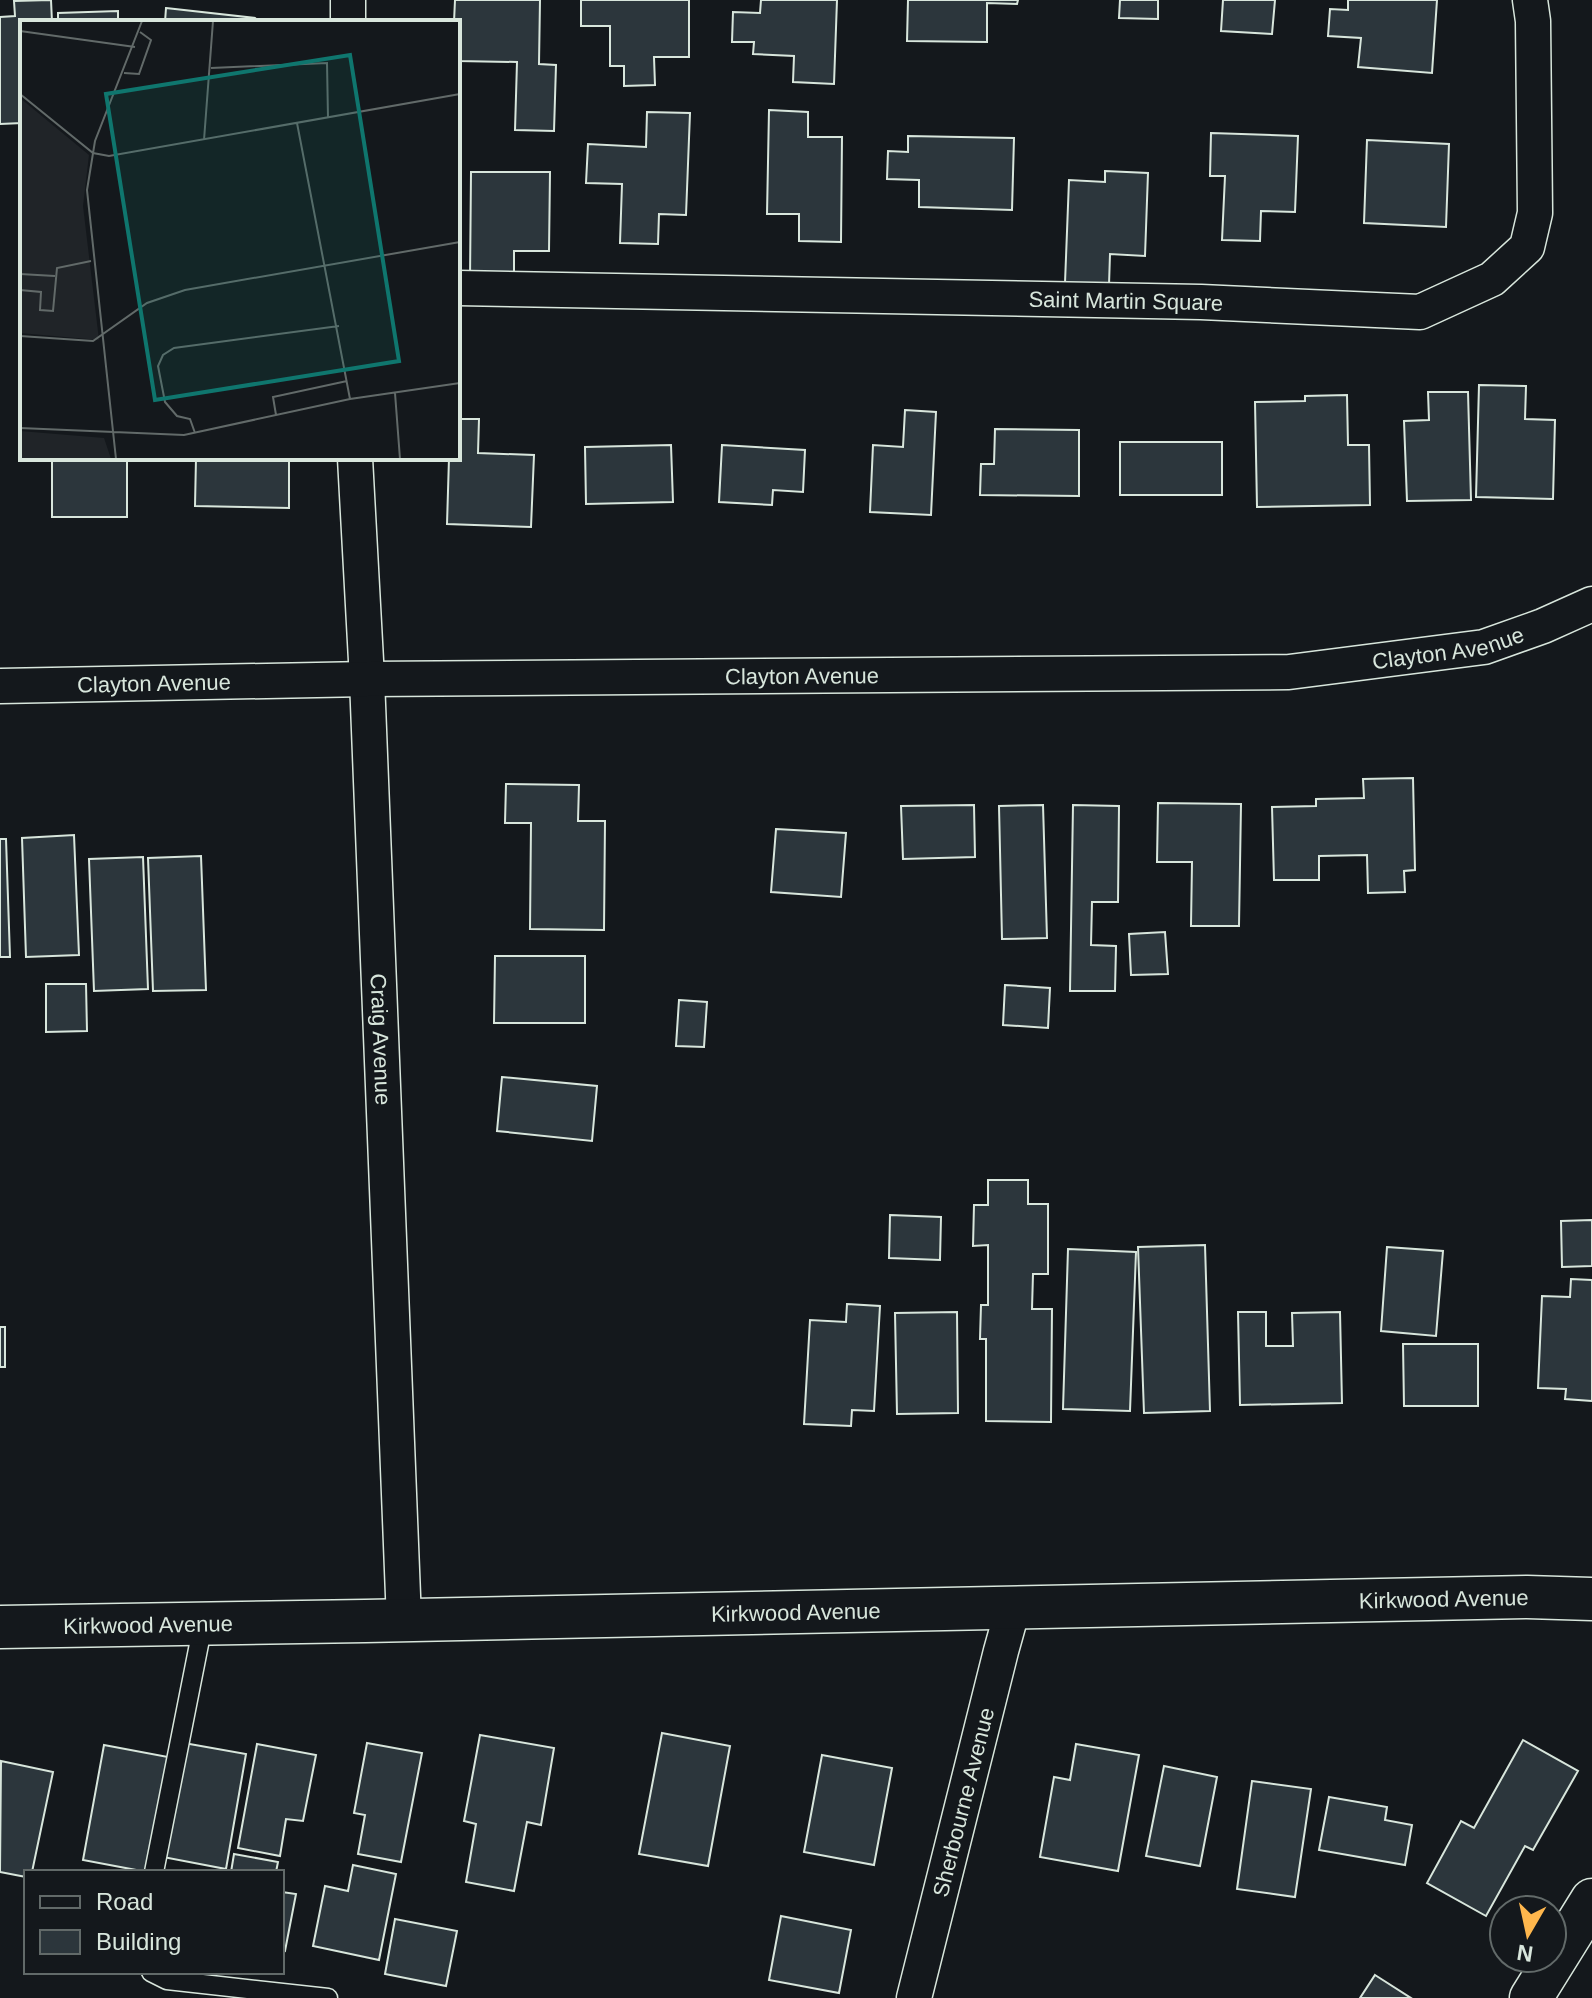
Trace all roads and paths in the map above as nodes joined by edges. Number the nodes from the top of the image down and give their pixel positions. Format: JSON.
{"nodes":[{"id":1,"x":1530,"y":0,"type":"edge"},
{"id":2,"x":460,"y":288,"type":"edge"},
{"id":3,"x":355,"y":460,"type":"edge"},
{"id":4,"x":1592,"y":604,"type":"edge"},
{"id":5,"x":367,"y":679,"type":"junction"},
{"id":6,"x":0,"y":686,"type":"edge"},
{"id":7,"x":1592,"y":1599,"type":"edge"},
{"id":8,"x":1013,"y":1608,"type":"junction"},
{"id":9,"x":404,"y":1621,"type":"junction"},
{"id":10,"x":203,"y":1624,"type":"junction"},
{"id":11,"x":0,"y":1627,"type":"edge"},
{"id":12,"x":154,"y":1870,"type":"edge"},
{"id":13,"x":1592,"y":1900,"type":"edge"},
{"id":14,"x":155,"y":1974,"type":"edge"},
{"id":15,"x":328,"y":1998,"type":"edge"},
{"id":16,"x":914,"y":1998,"type":"edge"},
{"id":17,"x":1531,"y":1998,"type":"edge"}],
"edges":[{"from":1,"to":2,"type":"street","name":"Saint Martin Square"},
{"from":3,"to":5,"type":"street","name":"Craig Avenue"},
{"from":4,"to":5,"type":"street","name":"Clayton Avenue"},
{"from":5,"to":6,"type":"street","name":"Clayton Avenue"},
{"from":5,"to":9,"type":"street","name":"Craig Avenue"},
{"from":7,"to":8,"type":"street","name":"Kirkwood Avenue"},
{"from":8,"to":9,"type":"street","name":"Kirkwood Avenue"},
{"from":8,"to":16,"type":"street","name":"Sherbourne Avenue"},
{"from":9,"to":10,"type":"street","name":"Kirkwood Avenue"},
{"from":10,"to":11,"type":"street","name":"Kirkwood Avenue"},
{"from":10,"to":12,"type":"lane"},
{"from":13,"to":17,"type":"street"},
{"from":14,"to":15,"type":"lane"}]}
